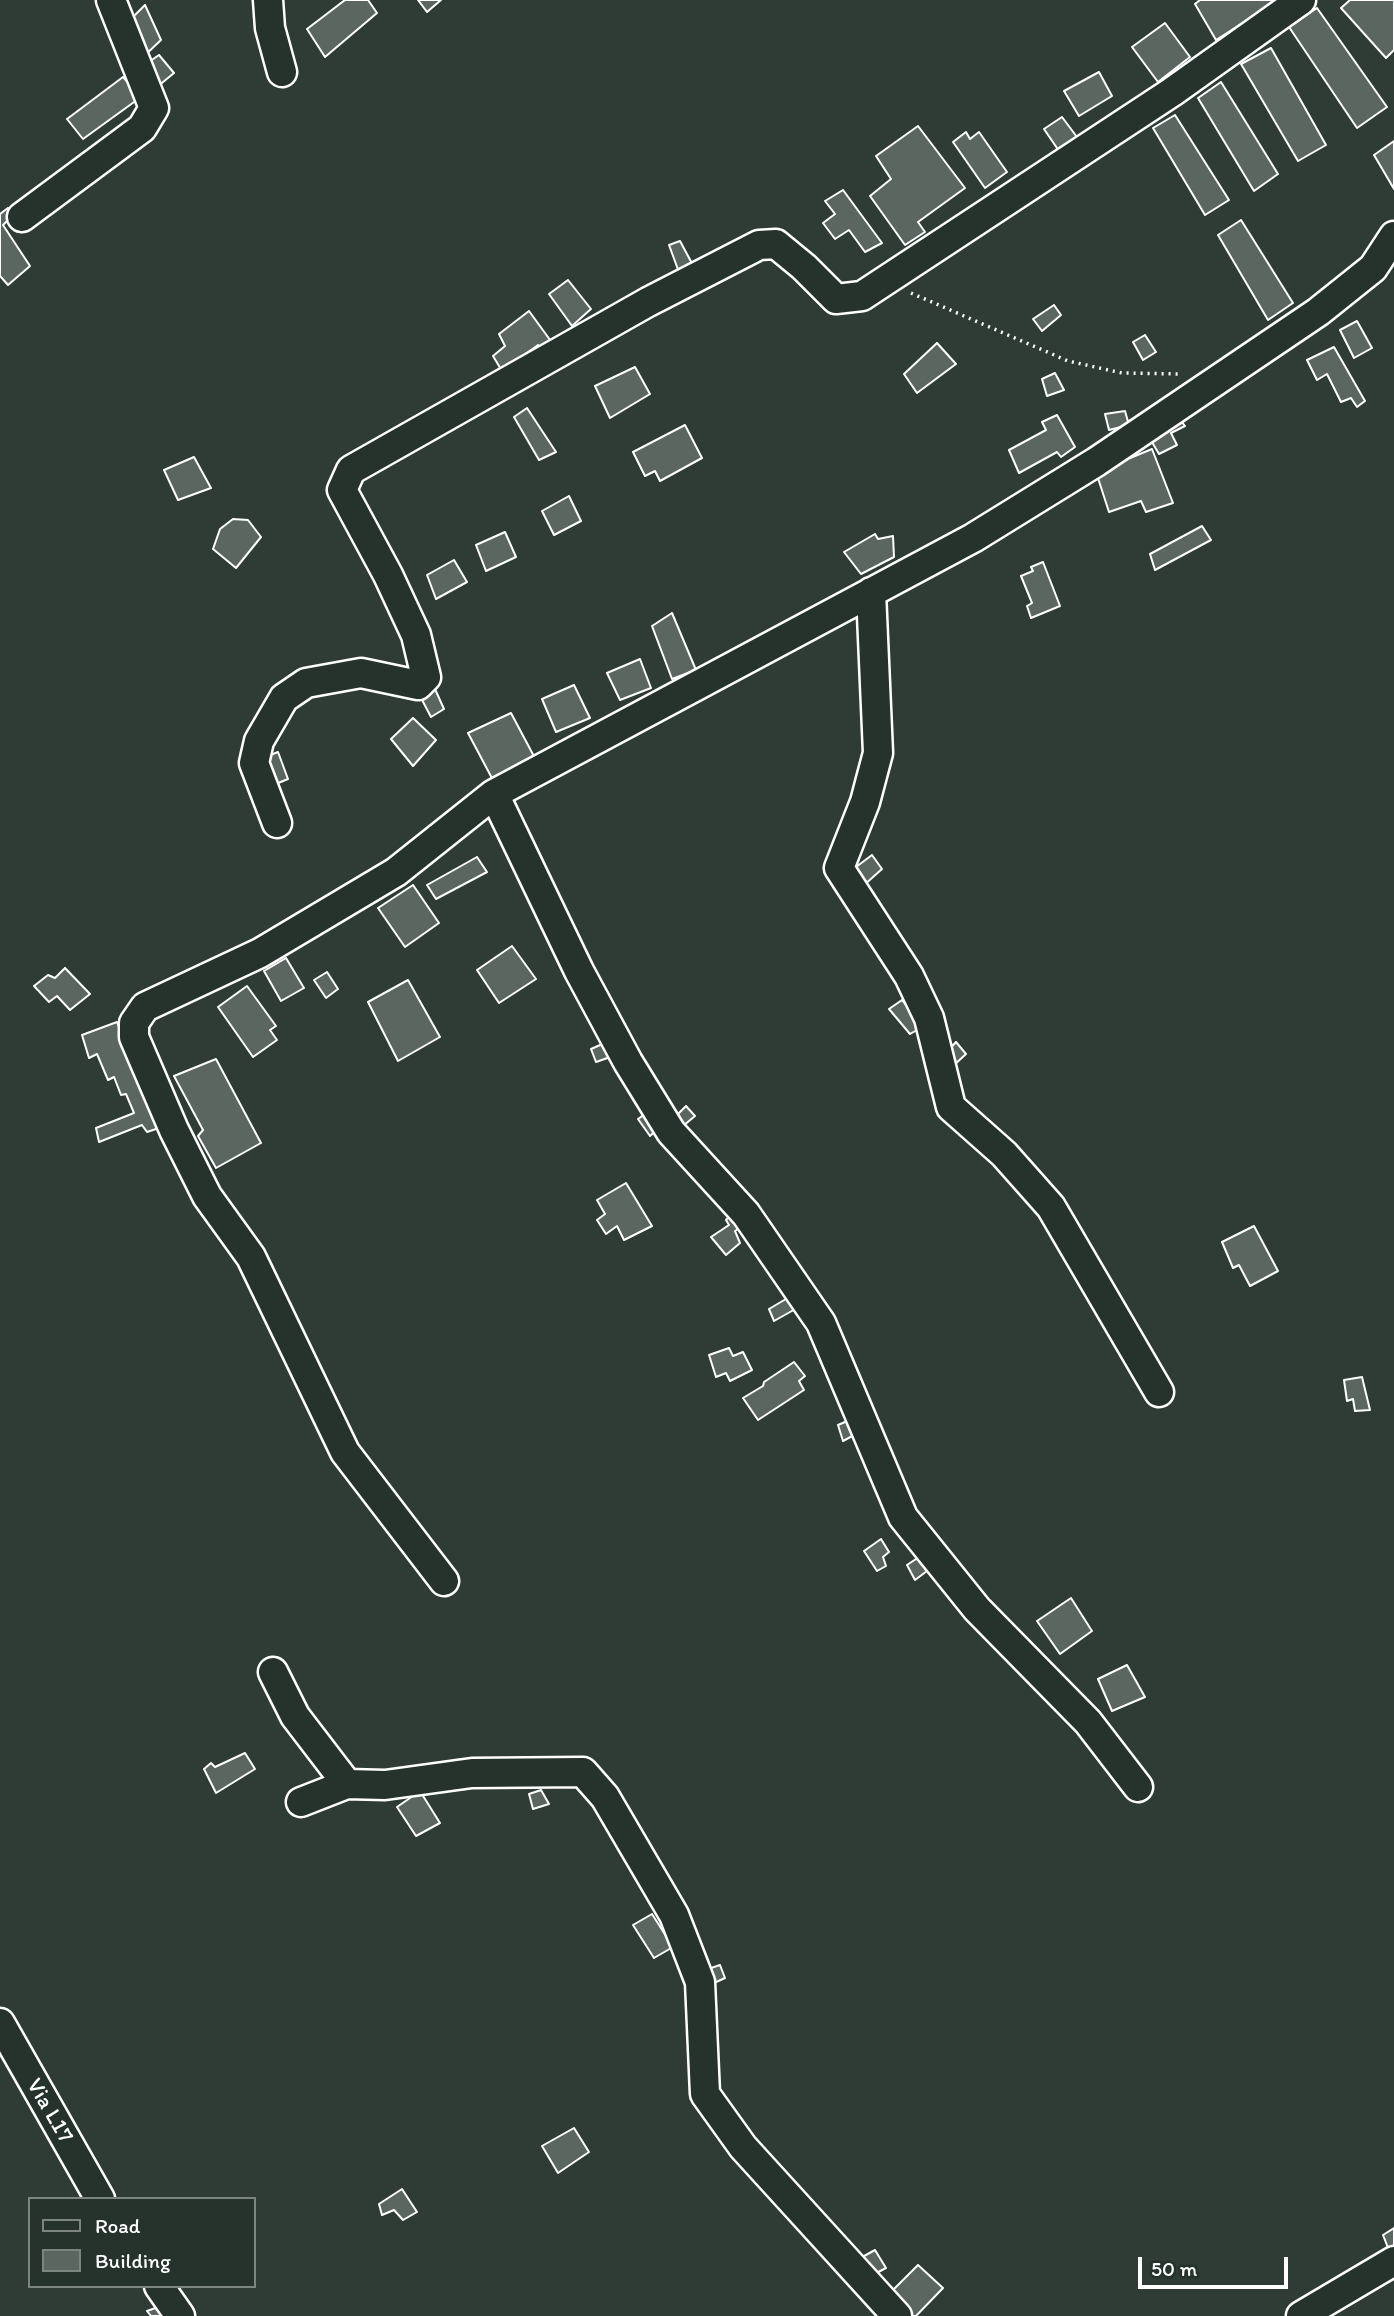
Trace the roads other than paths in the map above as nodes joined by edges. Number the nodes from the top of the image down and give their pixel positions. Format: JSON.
{"nodes":[{"id":1,"x":111,"y":0,"type":"edge"},
{"id":2,"x":268,"y":0,"type":"edge"},
{"id":3,"x":1301,"y":0,"type":"edge"},
{"id":4,"x":282,"y":72,"type":"dead end"},
{"id":5,"x":22,"y":217,"type":"dead end"},
{"id":6,"x":1394,"y":236,"type":"edge"},
{"id":7,"x":871,"y":592,"type":"junction"},
{"id":8,"x":494,"y":794,"type":"junction"},
{"id":9,"x":277,"y":823,"type":"dead end"},
{"id":10,"x":1159,"y":1392,"type":"dead end"},
{"id":11,"x":444,"y":1581,"type":"dead end"},
{"id":12,"x":273,"y":1672,"type":"dead end"},
{"id":13,"x":347,"y":1784,"type":"junction"},
{"id":14,"x":1138,"y":1787,"type":"dead end"},
{"id":15,"x":301,"y":1802,"type":"dead end"},
{"id":16,"x":0,"y":2023,"type":"edge"},
{"id":17,"x":99,"y":2197,"type":"edge"},
{"id":18,"x":1394,"y":2261,"type":"edge"},
{"id":19,"x":160,"y":2288,"type":"edge"},
{"id":20,"x":180,"y":2316,"type":"edge"},
{"id":21,"x":897,"y":2316,"type":"edge"},
{"id":22,"x":1301,"y":2316,"type":"edge"}],
"edges":[{"from":1,"to":5,"type":"street"},
{"from":2,"to":4,"type":"street"},
{"from":3,"to":9,"type":"street"},
{"from":6,"to":7,"type":"street"},
{"from":7,"to":8,"type":"street"},
{"from":7,"to":10,"type":"street"},
{"from":8,"to":11,"type":"street"},
{"from":8,"to":14,"type":"street"},
{"from":12,"to":13,"type":"street"},
{"from":13,"to":15,"type":"street"},
{"from":13,"to":21,"type":"street"},
{"from":16,"to":17,"type":"street","name":"Via L17"},
{"from":18,"to":22,"type":"street"},
{"from":19,"to":20,"type":"street"}]}
